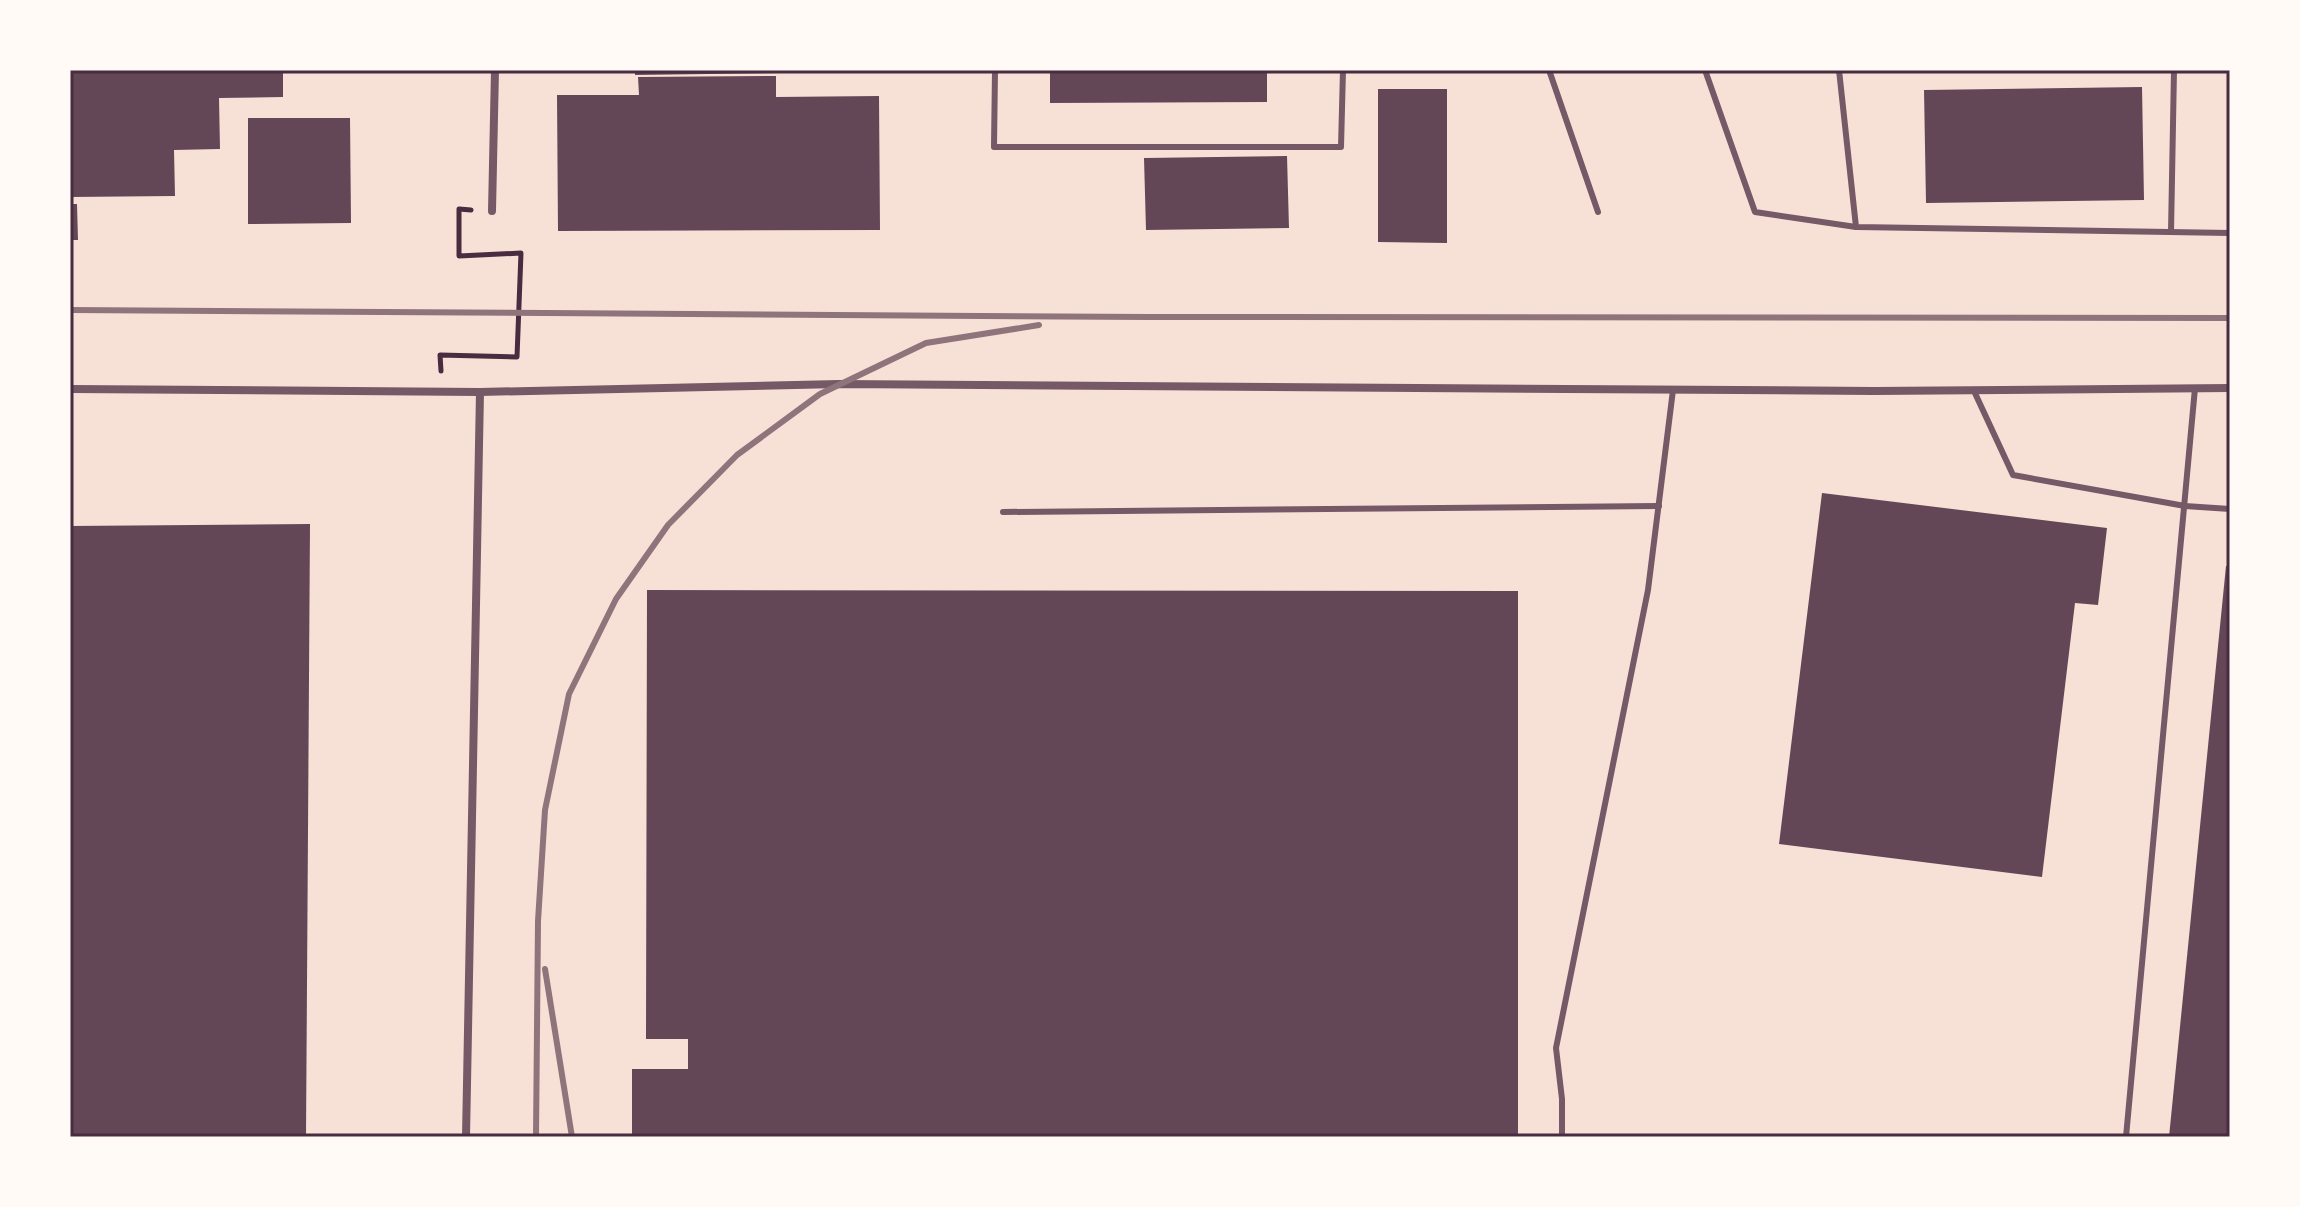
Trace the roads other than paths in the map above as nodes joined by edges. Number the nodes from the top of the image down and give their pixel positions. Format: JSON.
{"nodes":[{"id":1,"x":495,"y":70,"type":"edge"},
{"id":2,"x":995,"y":70,"type":"edge"},
{"id":3,"x":1343,"y":70,"type":"edge"},
{"id":4,"x":1549,"y":70,"type":"edge"},
{"id":5,"x":1705,"y":70,"type":"edge"},
{"id":6,"x":1839,"y":70,"type":"edge"},
{"id":7,"x":2174,"y":70,"type":"edge"},
{"id":8,"x":492,"y":211,"type":"road end"},
{"id":9,"x":1598,"y":212,"type":"dead end"},
{"id":10,"x":1856,"y":227,"type":"junction"},
{"id":11,"x":2171,"y":232,"type":"junction"},
{"id":12,"x":2230,"y":233,"type":"edge"},
{"id":13,"x":2195,"y":388,"type":"junction"},
{"id":14,"x":2230,"y":388,"type":"edge"},
{"id":15,"x":70,"y":389,"type":"edge"},
{"id":16,"x":1673,"y":390,"type":"junction"},
{"id":17,"x":1974,"y":391,"type":"junction"},
{"id":18,"x":480,"y":392,"type":"junction"},
{"id":19,"x":1659,"y":506,"type":"junction"},
{"id":20,"x":2185,"y":506,"type":"junction"},
{"id":21,"x":2230,"y":509,"type":"edge"},
{"id":22,"x":1003,"y":512,"type":"dead end"},
{"id":23,"x":466,"y":1137,"type":"edge"},
{"id":24,"x":1562,"y":1137,"type":"edge"},
{"id":25,"x":2126,"y":1137,"type":"edge"}],
"edges":[{"from":1,"to":8,"type":"street"},
{"from":2,"to":3,"type":"lane"},
{"from":4,"to":9,"type":"lane"},
{"from":5,"to":10,"type":"lane"},
{"from":6,"to":10,"type":"lane"},
{"from":7,"to":11,"type":"lane"},
{"from":10,"to":11,"type":"lane"},
{"from":11,"to":12,"type":"lane"},
{"from":13,"to":14,"type":"street"},
{"from":13,"to":17,"type":"street"},
{"from":13,"to":20,"type":"lane"},
{"from":15,"to":18,"type":"street"},
{"from":16,"to":17,"type":"street"},
{"from":16,"to":18,"type":"street"},
{"from":16,"to":19,"type":"lane"},
{"from":17,"to":20,"type":"lane"},
{"from":18,"to":23,"type":"street"},
{"from":19,"to":22,"type":"lane"},
{"from":19,"to":24,"type":"lane"},
{"from":20,"to":21,"type":"lane"},
{"from":20,"to":25,"type":"lane"}]}
